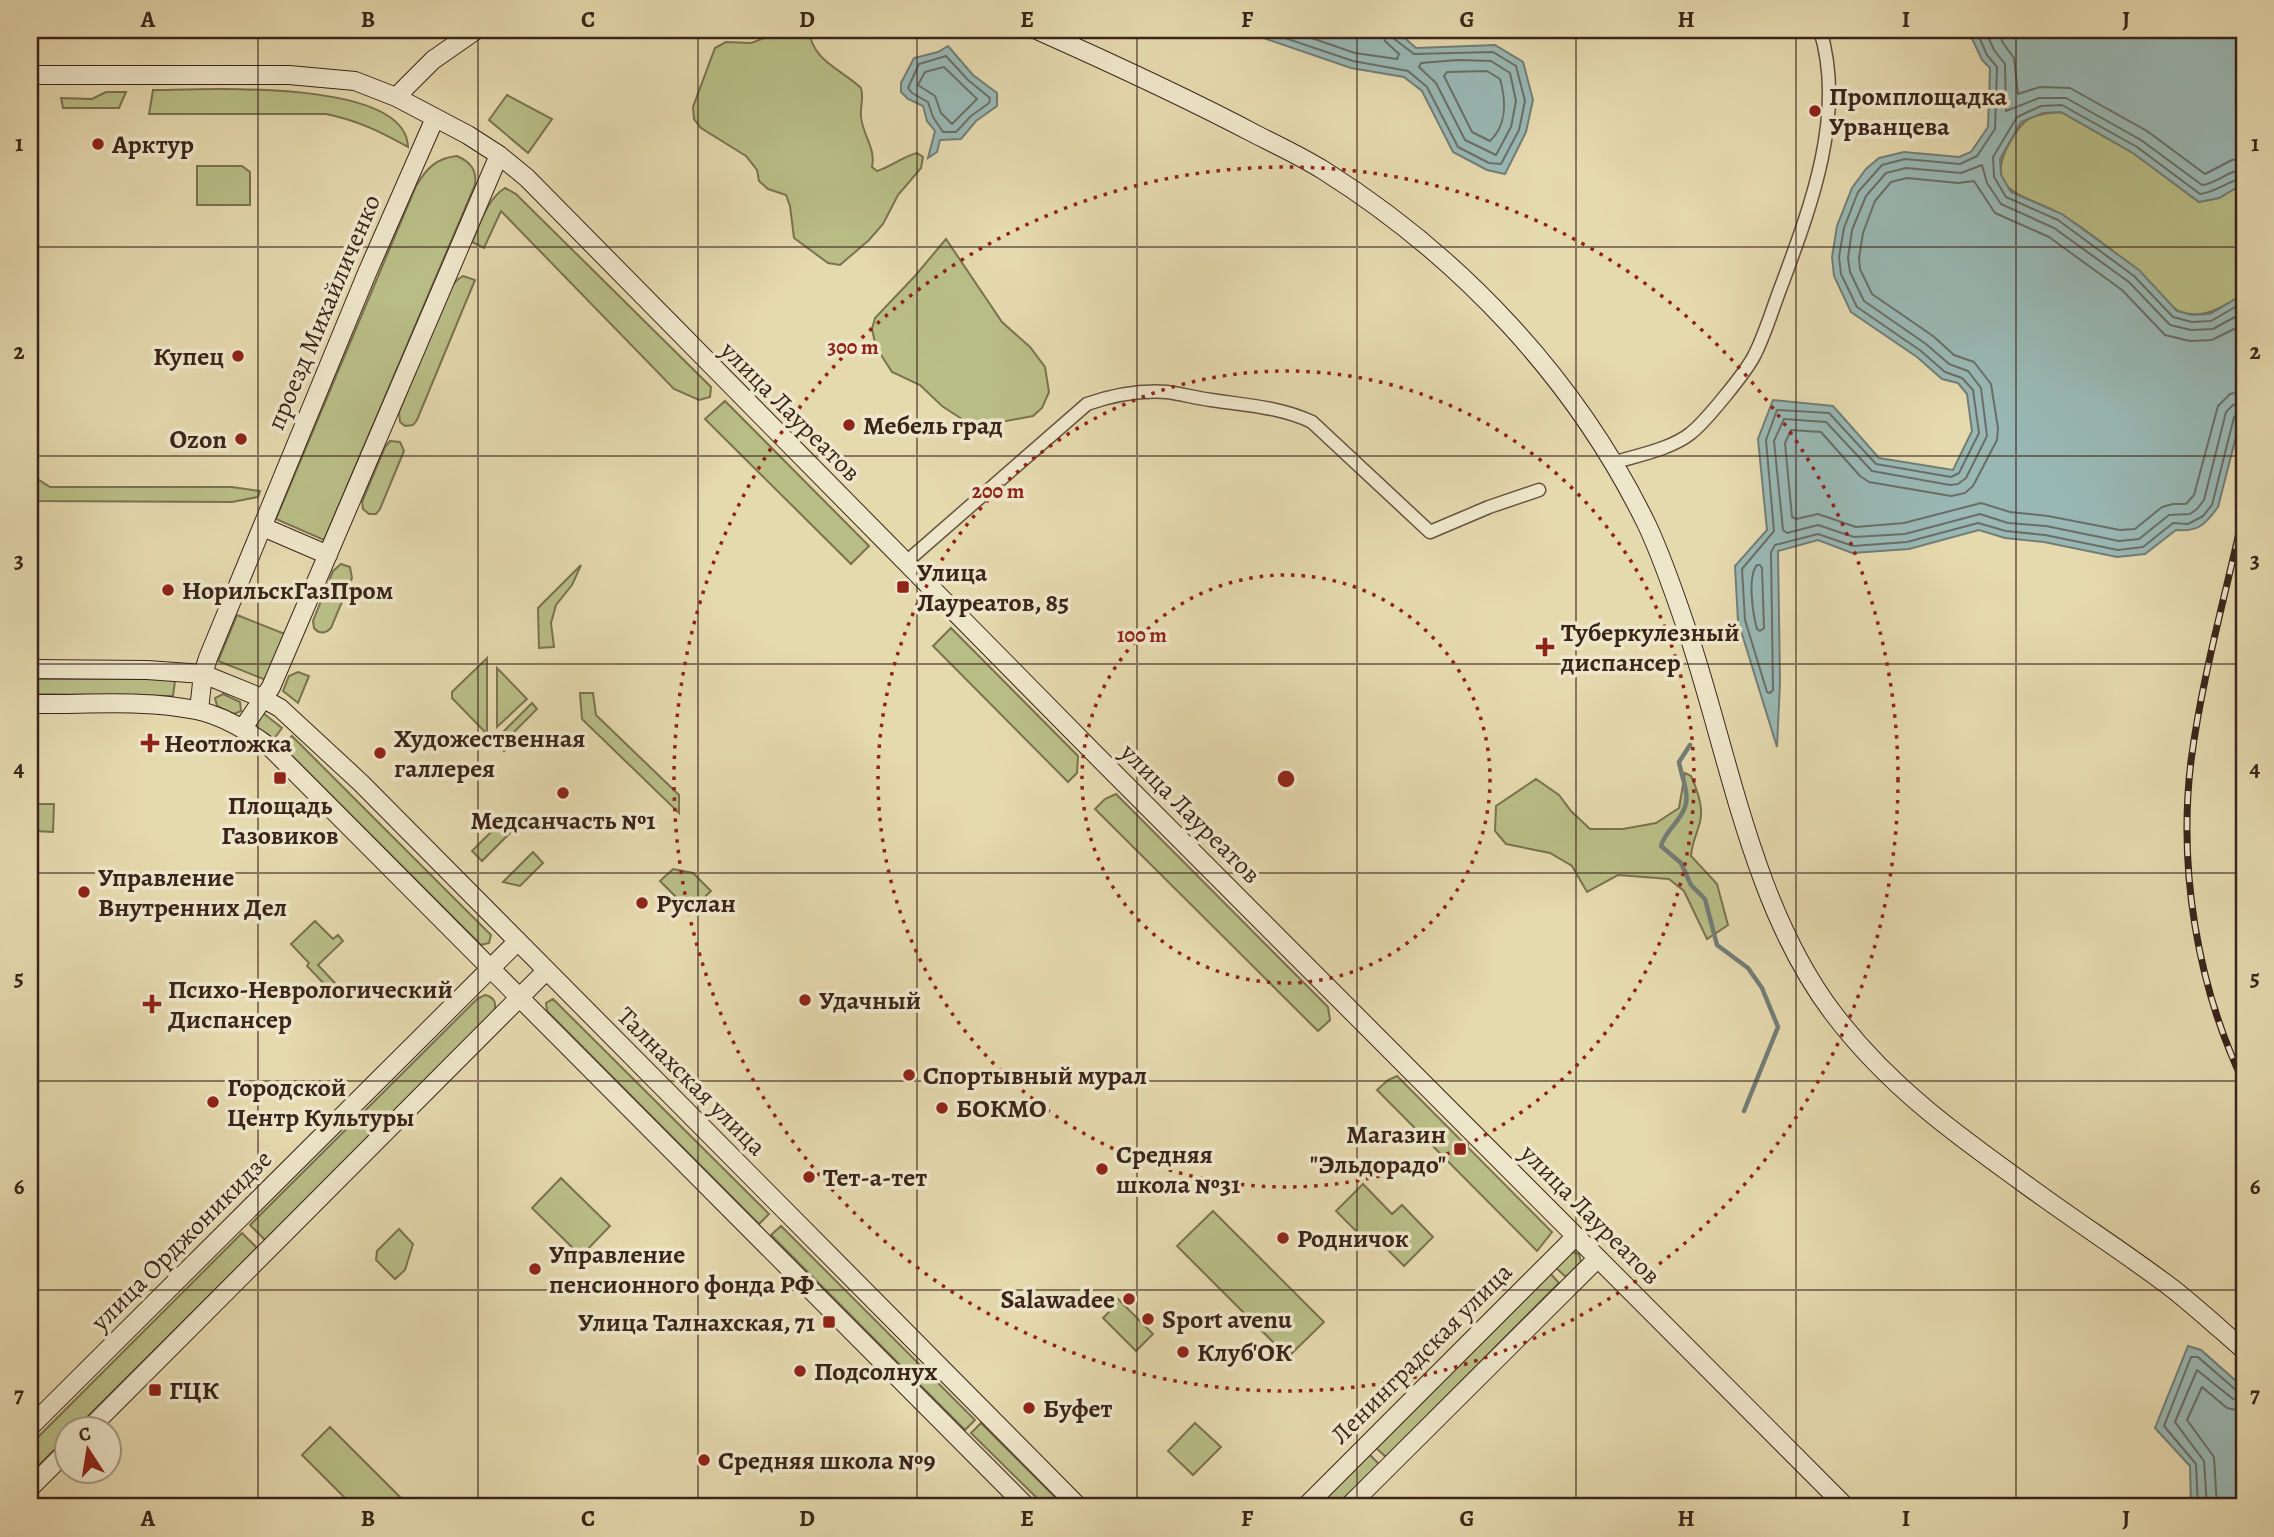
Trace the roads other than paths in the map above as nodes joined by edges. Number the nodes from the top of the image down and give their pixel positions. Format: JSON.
{"nodes":[{"id":1,"x":475,"y":30,"type":"edge"},
{"id":2,"x":1037,"y":30,"type":"edge"},
{"id":3,"x":1820,"y":30,"type":"edge"},
{"id":4,"x":30,"y":75,"type":"edge"},
{"id":5,"x":396,"y":97,"type":"junction"},
{"id":6,"x":435,"y":118,"type":"junction"},
{"id":7,"x":499,"y":155,"type":"junction"},
{"id":8,"x":1612,"y":463,"type":"junction"},
{"id":9,"x":1539,"y":490,"type":"dead end"},
{"id":10,"x":263,"y":527,"type":"junction"},
{"id":11,"x":328,"y":555,"type":"junction"},
{"id":12,"x":905,"y":563,"type":"junction"},
{"id":13,"x":30,"y":669,"type":"edge"},
{"id":14,"x":203,"y":674,"type":"junction"},
{"id":15,"x":262,"y":698,"type":"junction"},
{"id":16,"x":30,"y":704,"type":"edge"},
{"id":17,"x":199,"y":710,"type":"junction"},
{"id":18,"x":243,"y":729,"type":"junction"},
{"id":19,"x":518,"y":941,"type":"junction"},
{"id":20,"x":490,"y":969,"type":"junction"},
{"id":21,"x":546,"y":971,"type":"junction"},
{"id":22,"x":519,"y":998,"type":"junction"},
{"id":23,"x":1576,"y":1236,"type":"junction"},
{"id":24,"x":1598,"y":1258,"type":"junction"},
{"id":25,"x":2244,"y":1350,"type":"edge"},
{"id":26,"x":105,"y":1414,"type":"edge"},
{"id":27,"x":30,"y":1427,"type":"edge"},
{"id":28,"x":52,"y":1466,"type":"edge"},
{"id":29,"x":30,"y":1488,"type":"edge"},
{"id":30,"x":1027,"y":1507,"type":"edge"},
{"id":31,"x":1079,"y":1507,"type":"edge"},
{"id":32,"x":1305,"y":1507,"type":"edge"},
{"id":33,"x":1348,"y":1507,"type":"edge"},
{"id":34,"x":1846,"y":1507,"type":"edge"}],
"edges":[{"from":1,"to":5,"type":"street"},
{"from":2,"to":8,"type":"street"},
{"from":3,"to":8,"type":"street"},
{"from":4,"to":5,"type":"street","name":"улица Лауреатов"},
{"from":5,"to":6,"type":"street","name":"улица Лауреатов"},
{"from":6,"to":7,"type":"street","name":"улица Лауреатов"},
{"from":6,"to":10,"type":"street","name":"проезд Михайличенко"},
{"from":7,"to":11,"type":"street"},
{"from":7,"to":12,"type":"street","name":"улица Лауреатов"},
{"from":8,"to":25,"type":"street"},
{"from":9,"to":12,"type":"street"},
{"from":10,"to":11,"type":"street"},
{"from":10,"to":14,"type":"street","name":"проезд Михайличенко"},
{"from":11,"to":15,"type":"street"},
{"from":12,"to":23,"type":"street","name":"улица Лауреатов"},
{"from":13,"to":14,"type":"street","name":"Талнахская улица"},
{"from":14,"to":15,"type":"street","name":"Талнахская улица"},
{"from":14,"to":17,"type":"street","name":"проезд Михайличенко"},
{"from":15,"to":18,"type":"street"},
{"from":15,"to":19,"type":"street","name":"Талнахская улица"},
{"from":16,"to":17,"type":"street"},
{"from":17,"to":18,"type":"street"},
{"from":18,"to":20,"type":"street"},
{"from":19,"to":20,"type":"street","name":"улица Орджоникидзе"},
{"from":19,"to":21,"type":"street","name":"Талнахская улица"},
{"from":20,"to":22,"type":"street"},
{"from":20,"to":27,"type":"street","name":"улица Орджоникидзе"},
{"from":21,"to":22,"type":"street"},
{"from":21,"to":31,"type":"street","name":"Талнахская улица"},
{"from":22,"to":26,"type":"street"},
{"from":22,"to":30,"type":"street"},
{"from":23,"to":24,"type":"street","name":"улица Лауреатов"},
{"from":23,"to":32,"type":"street","name":"Ленинградская улица"},
{"from":24,"to":33,"type":"street"},
{"from":24,"to":34,"type":"street","name":"улица Лауреатов"},
{"from":28,"to":29,"type":"street"}]}
